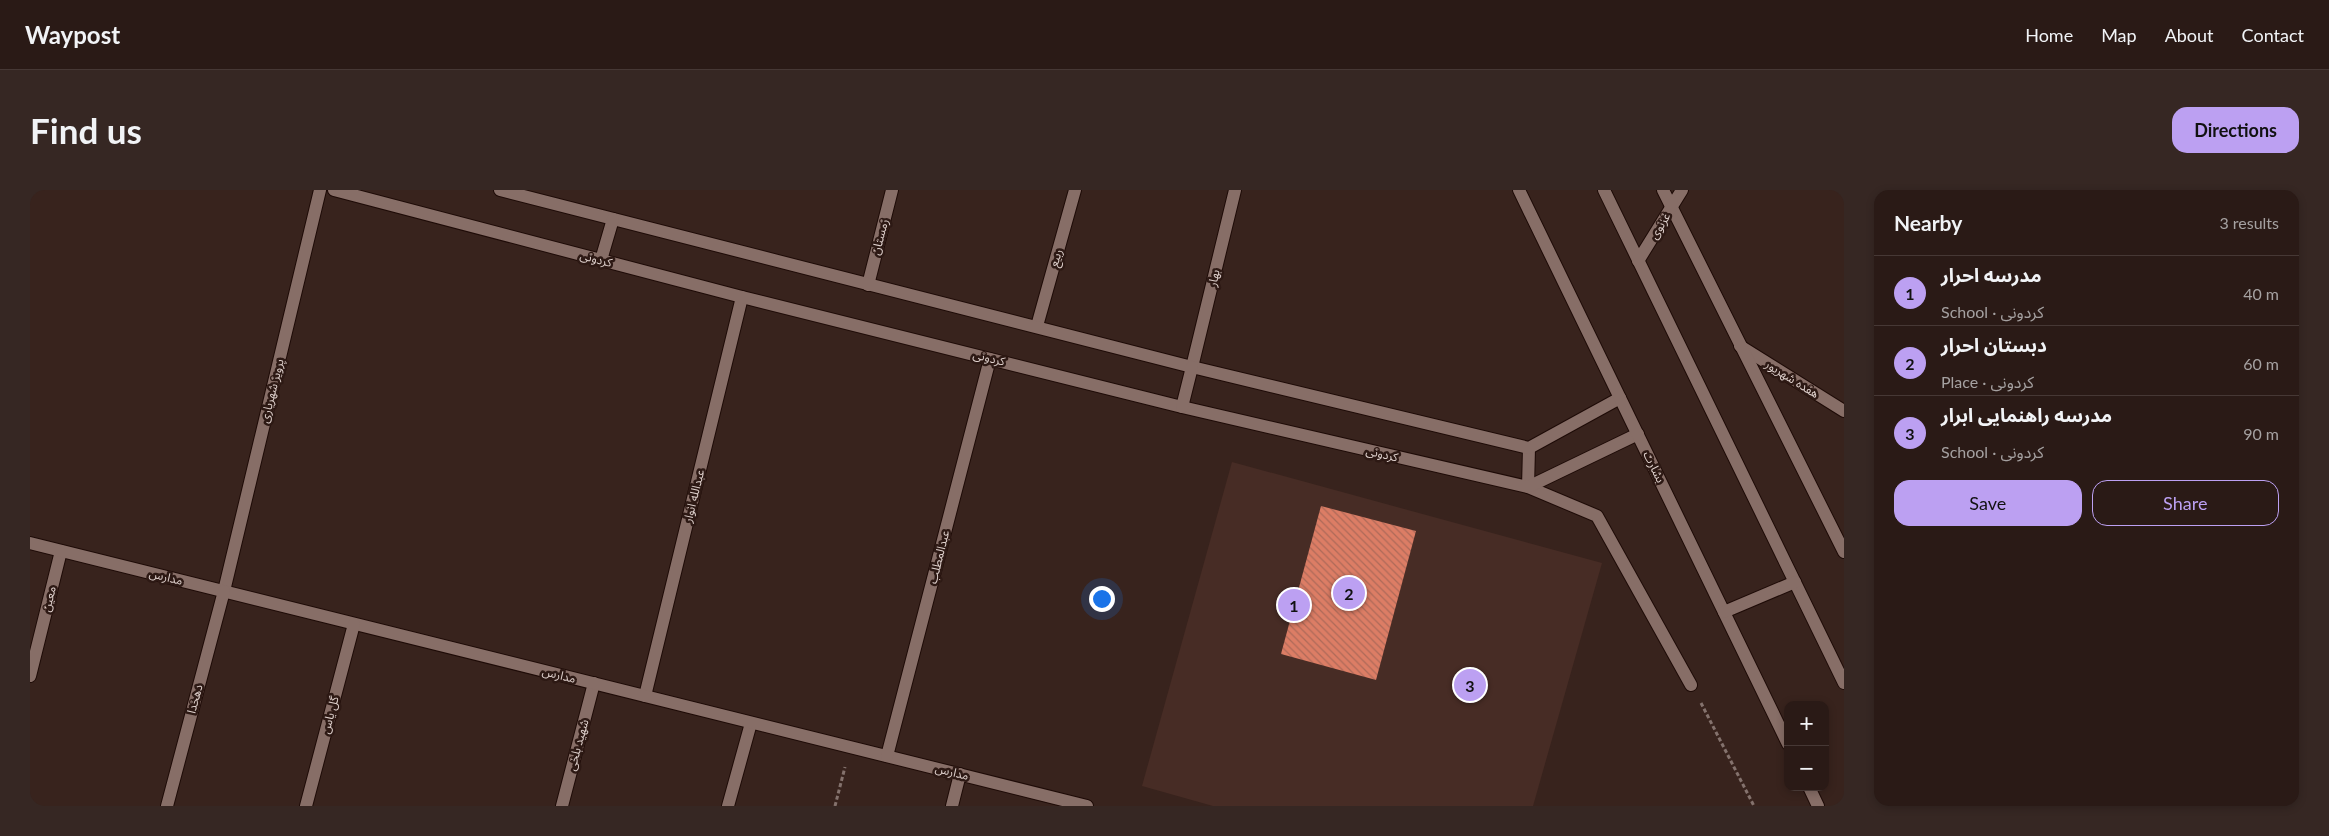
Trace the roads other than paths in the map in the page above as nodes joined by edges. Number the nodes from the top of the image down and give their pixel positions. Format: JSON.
{"nodes":[{"id":1,"x":320,"y":190,"type":"edge"},
{"id":2,"x":334,"y":190,"type":"edge"},
{"id":3,"x":500,"y":190,"type":"edge"},
{"id":4,"x":892,"y":190,"type":"edge"},
{"id":5,"x":1075,"y":190,"type":"edge"},
{"id":6,"x":1235,"y":190,"type":"edge"},
{"id":7,"x":1519,"y":190,"type":"edge"},
{"id":8,"x":1604,"y":190,"type":"edge"},
{"id":9,"x":1663,"y":190,"type":"edge"},
{"id":10,"x":1682,"y":190,"type":"edge"},
{"id":11,"x":1671,"y":208,"type":"junction"},
{"id":12,"x":613,"y":219,"type":"junction"},
{"id":13,"x":601,"y":260,"type":"junction"},
{"id":14,"x":1638,"y":261,"type":"junction"},
{"id":15,"x":868,"y":285,"type":"junction"},
{"id":16,"x":742,"y":297,"type":"junction"},
{"id":17,"x":1037,"y":326,"type":"junction"},
{"id":18,"x":1740,"y":346,"type":"junction"},
{"id":19,"x":990,"y":358,"type":"junction"},
{"id":20,"x":1192,"y":367,"type":"junction"},
{"id":21,"x":1620,"y":398,"type":"junction"},
{"id":22,"x":1182,"y":407,"type":"junction"},
{"id":23,"x":1844,"y":411,"type":"edge"},
{"id":24,"x":1638,"y":434,"type":"junction"},
{"id":25,"x":1529,"y":448,"type":"junction"},
{"id":26,"x":1528,"y":488,"type":"junction"},
{"id":27,"x":30,"y":543,"type":"edge"},
{"id":28,"x":61,"y":551,"type":"junction"},
{"id":29,"x":1844,"y":552,"type":"edge"},
{"id":30,"x":1795,"y":582,"type":"junction"},
{"id":31,"x":224,"y":591,"type":"junction"},
{"id":32,"x":1724,"y":612,"type":"junction"},
{"id":33,"x":354,"y":624,"type":"junction"},
{"id":34,"x":30,"y":676,"type":"edge"},
{"id":35,"x":594,"y":683,"type":"junction"},
{"id":36,"x":1844,"y":683,"type":"edge"},
{"id":37,"x":1691,"y":685,"type":"road end"},
{"id":38,"x":645,"y":696,"type":"junction"},
{"id":39,"x":751,"y":722,"type":"junction"},
{"id":40,"x":1784,"y":736,"type":"edge"},
{"id":41,"x":888,"y":756,"type":"junction"},
{"id":42,"x":960,"y":774,"type":"junction"},
{"id":43,"x":1811,"y":791,"type":"edge"},
{"id":44,"x":1065,"y":803,"type":"edge"},
{"id":45,"x":167,"y":806,"type":"edge"},
{"id":46,"x":306,"y":806,"type":"edge"},
{"id":47,"x":562,"y":806,"type":"edge"},
{"id":48,"x":728,"y":806,"type":"edge"},
{"id":49,"x":952,"y":806,"type":"edge"},
{"id":50,"x":1087,"y":806,"type":"edge"},
{"id":51,"x":1818,"y":806,"type":"edge"}],
"edges":[{"from":1,"to":31,"type":"street","name":"پرویز شهریاری"},
{"from":2,"to":13,"type":"street","name":"کردونی"},
{"from":3,"to":12,"type":"street"},
{"from":4,"to":15,"type":"street","name":"زمستان"},
{"from":5,"to":17,"type":"street","name":"ربیع"},
{"from":6,"to":20,"type":"street","name":"بهار"},
{"from":7,"to":21,"type":"street","name":"بشارت"},
{"from":8,"to":14,"type":"street"},
{"from":9,"to":11,"type":"street"},
{"from":10,"to":11,"type":"street","name":"غزنوی"},
{"from":11,"to":14,"type":"street","name":"غزنوی"},
{"from":11,"to":18,"type":"street"},
{"from":12,"to":13,"type":"street"},
{"from":12,"to":15,"type":"street"},
{"from":13,"to":16,"type":"street","name":"کردونی"},
{"from":14,"to":30,"type":"street"},
{"from":15,"to":17,"type":"street"},
{"from":16,"to":19,"type":"street","name":"کردونی"},
{"from":16,"to":38,"type":"street","name":"عبدالله انوار"},
{"from":17,"to":20,"type":"street"},
{"from":18,"to":23,"type":"street","name":"هفده شهریور"},
{"from":18,"to":29,"type":"street"},
{"from":19,"to":22,"type":"street","name":"کردونی"},
{"from":19,"to":41,"type":"street","name":"عبدالمطلب"},
{"from":20,"to":22,"type":"street","name":"بهار"},
{"from":20,"to":25,"type":"street"},
{"from":21,"to":24,"type":"street","name":"بشارت"},
{"from":21,"to":25,"type":"street"},
{"from":22,"to":26,"type":"street","name":"کردونی"},
{"from":24,"to":26,"type":"street"},
{"from":24,"to":32,"type":"street","name":"بشارت"},
{"from":25,"to":26,"type":"street"},
{"from":26,"to":37,"type":"street","name":"کردونی"},
{"from":27,"to":28,"type":"street","name":"مدارس"},
{"from":28,"to":31,"type":"street","name":"مدارس"},
{"from":28,"to":34,"type":"street","name":"معین"},
{"from":30,"to":32,"type":"street"},
{"from":30,"to":36,"type":"street"},
{"from":31,"to":33,"type":"street","name":"مدارس"},
{"from":31,"to":45,"type":"street","name":"دهخدا"},
{"from":32,"to":40,"type":"street","name":"بشارت"},
{"from":33,"to":35,"type":"street","name":"مدارس"},
{"from":33,"to":46,"type":"street","name":"گل یاس"},
{"from":35,"to":38,"type":"street","name":"مدارس"},
{"from":35,"to":47,"type":"street","name":"شهید بلخی"},
{"from":38,"to":39,"type":"street","name":"مدارس"},
{"from":39,"to":41,"type":"street","name":"مدارس"},
{"from":39,"to":48,"type":"street"},
{"from":41,"to":42,"type":"street","name":"مدارس"},
{"from":42,"to":44,"type":"street","name":"مدارس"},
{"from":42,"to":49,"type":"street"},
{"from":43,"to":51,"type":"street"},
{"from":44,"to":50,"type":"street","name":"مدارس"}]}
